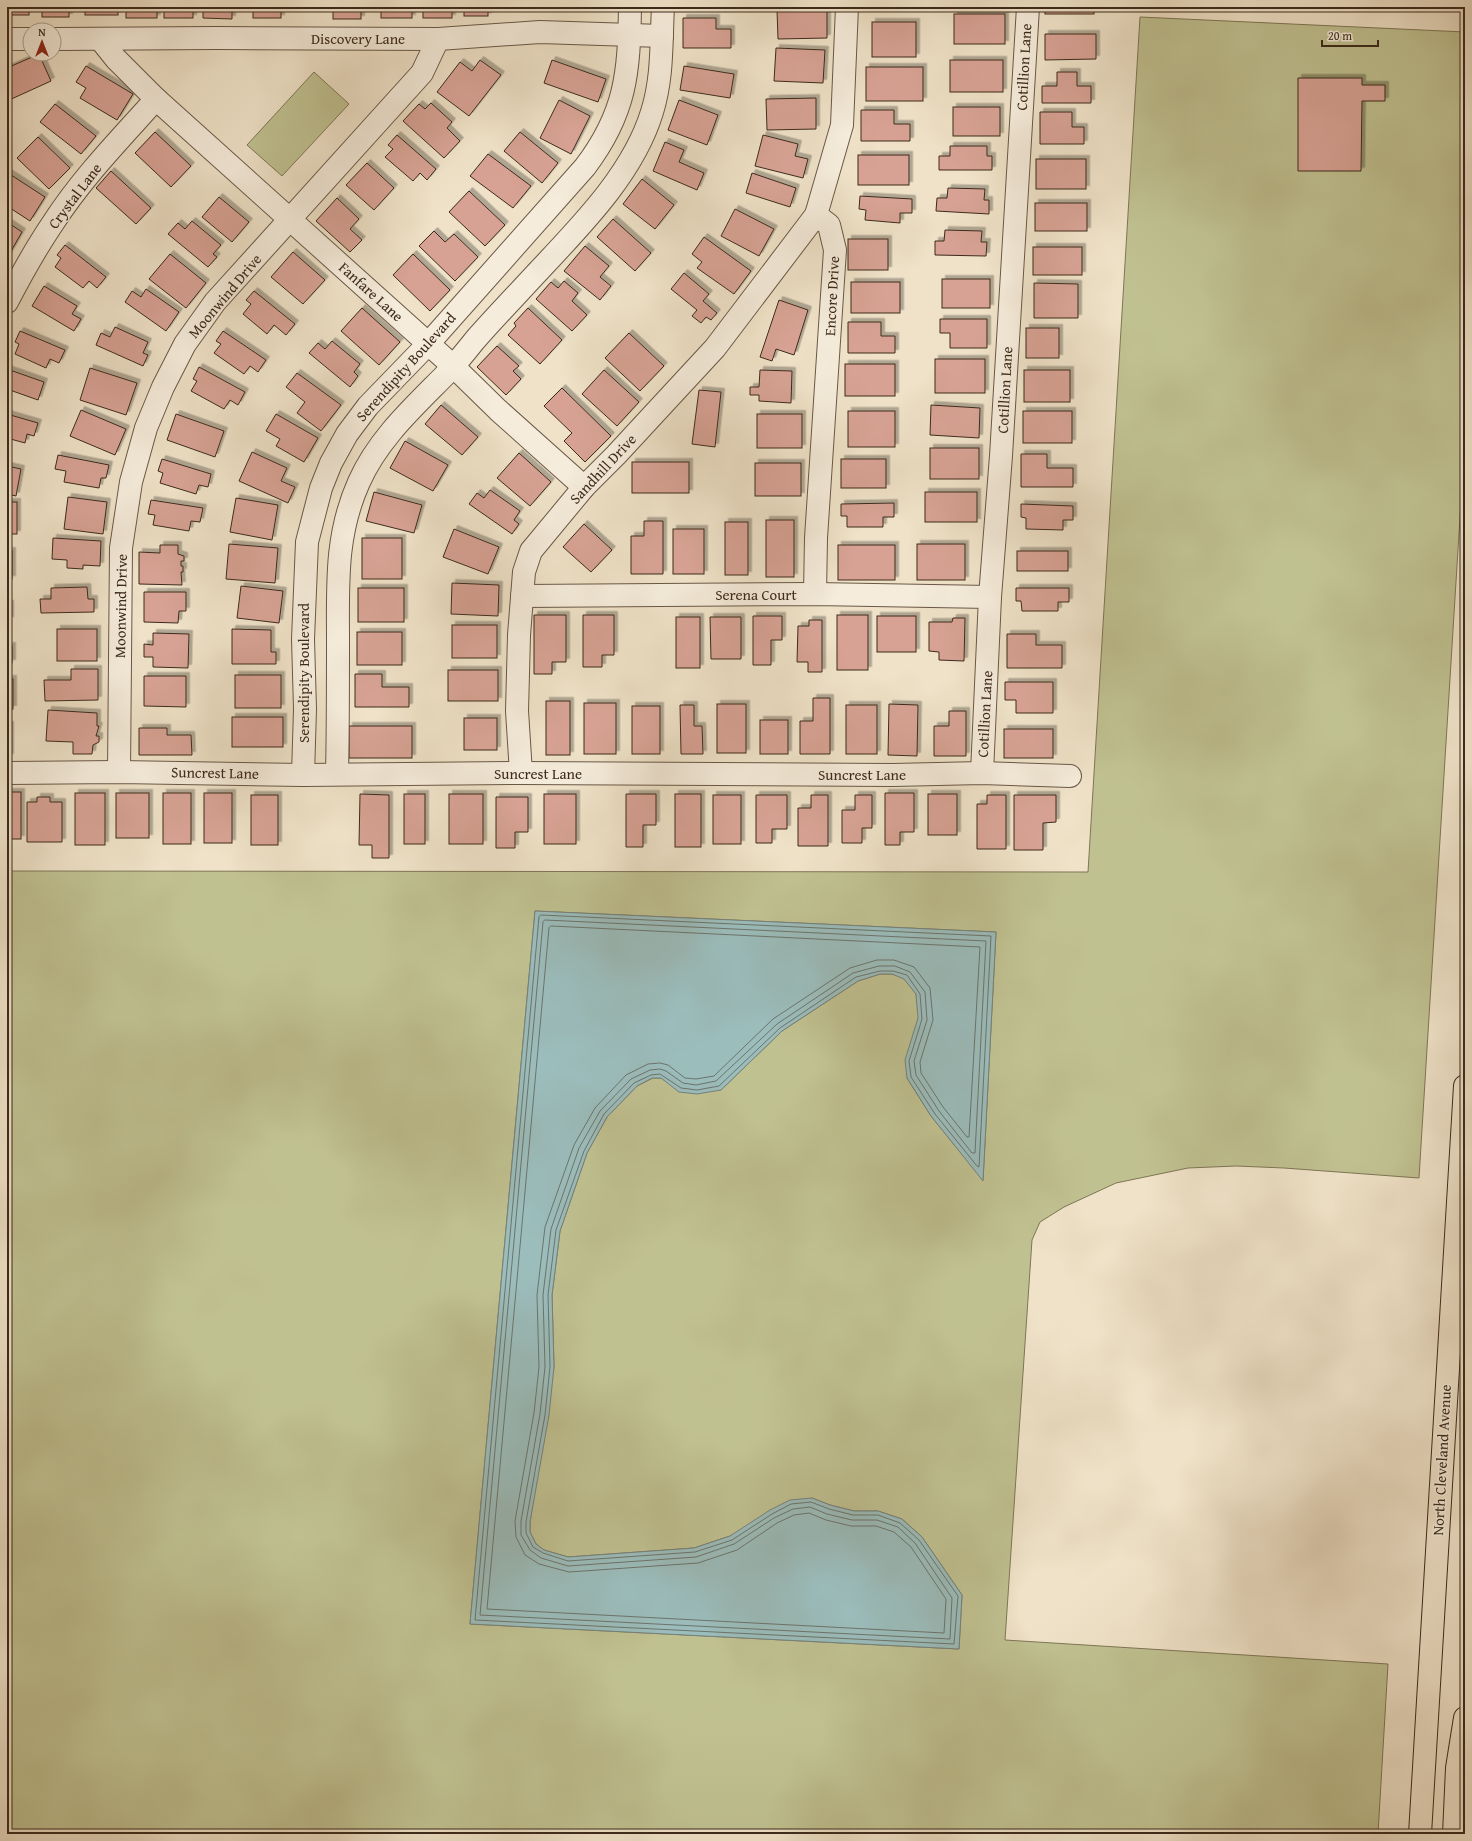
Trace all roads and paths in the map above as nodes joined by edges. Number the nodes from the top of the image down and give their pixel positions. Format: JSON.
{"nodes":[{"id":1,"x":630,"y":7,"type":"edge"},
{"id":2,"x":663,"y":7,"type":"edge"},
{"id":3,"x":847,"y":7,"type":"edge"},
{"id":4,"x":1028,"y":7,"type":"edge"},
{"id":5,"x":629,"y":34,"type":"junction"},
{"id":6,"x":662,"y":36,"type":"junction"},
{"id":7,"x":7,"y":39,"type":"edge"},
{"id":8,"x":22,"y":39,"type":"edge"},
{"id":9,"x":62,"y":39,"type":"edge"},
{"id":10,"x":100,"y":39,"type":"junction"},
{"id":11,"x":438,"y":39,"type":"junction"},
{"id":12,"x":156,"y":99,"type":"junction"},
{"id":13,"x":816,"y":215,"type":"junction"},
{"id":14,"x":291,"y":220,"type":"junction"},
{"id":15,"x":7,"y":302,"type":"edge"},
{"id":16,"x":428,"y":344,"type":"junction"},
{"id":17,"x":453,"y":366,"type":"junction"},
{"id":18,"x":584,"y":487,"type":"junction"},
{"id":19,"x":815,"y":594,"type":"junction"},
{"id":20,"x":522,"y":596,"type":"junction"},
{"id":21,"x":990,"y":597,"type":"junction"},
{"id":22,"x":119,"y":772,"type":"junction"},
{"id":23,"x":7,"y":773,"type":"edge"},
{"id":24,"x":521,"y":773,"type":"junction"},
{"id":25,"x":982,"y":773,"type":"junction"},
{"id":26,"x":337,"y":774,"type":"junction"},
{"id":27,"x":303,"y":775,"type":"junction"},
{"id":28,"x":1070,"y":776,"type":"dead end"},
{"id":29,"x":1465,"y":1086,"type":"edge"},
{"id":30,"x":1465,"y":1718,"type":"edge"},
{"id":31,"x":1420,"y":1834,"type":"edge"},
{"id":32,"x":1454,"y":1834,"type":"edge"}],
"edges":[{"from":1,"to":5,"type":"street","name":"Serendipity Boulevard"},
{"from":2,"to":6,"type":"street","name":"Serendipity Boulevard"},
{"from":3,"to":13,"type":"street"},
{"from":4,"to":21,"type":"street","name":"Cotillion Lane"},
{"from":5,"to":6,"type":"street","name":"Discovery Lane"},
{"from":5,"to":11,"type":"street","name":"Discovery Lane"},
{"from":5,"to":16,"type":"street","name":"Serendipity Boulevard"},
{"from":6,"to":17,"type":"street","name":"Serendipity Boulevard"},
{"from":7,"to":8,"type":"street"},
{"from":9,"to":10,"type":"street","name":"Discovery Lane"},
{"from":10,"to":11,"type":"street","name":"Discovery Lane"},
{"from":10,"to":12,"type":"street","name":"Fanfare Lane"},
{"from":11,"to":14,"type":"street","name":"Moonwind Drive"},
{"from":12,"to":14,"type":"street","name":"Fanfare Lane"},
{"from":12,"to":15,"type":"street","name":"Crystal Lane"},
{"from":13,"to":18,"type":"street","name":"Sandhill Drive"},
{"from":13,"to":19,"type":"street","name":"Encore Drive"},
{"from":14,"to":16,"type":"street","name":"Fanfare Lane"},
{"from":14,"to":22,"type":"street","name":"Moonwind Drive"},
{"from":16,"to":17,"type":"street","name":"Fanfare Lane"},
{"from":16,"to":27,"type":"street","name":"Serendipity Boulevard"},
{"from":17,"to":18,"type":"street","name":"Fanfare Lane"},
{"from":17,"to":26,"type":"street","name":"Serendipity Boulevard"},
{"from":18,"to":20,"type":"street","name":"Sandhill Drive"},
{"from":19,"to":20,"type":"street","name":"Serena Court"},
{"from":19,"to":21,"type":"street","name":"Serena Court"},
{"from":20,"to":24,"type":"street","name":"Sandhill Drive"},
{"from":21,"to":25,"type":"street","name":"Cotillion Lane"},
{"from":22,"to":23,"type":"street","name":"Suncrest Lane"},
{"from":22,"to":27,"type":"street","name":"Suncrest Lane"},
{"from":24,"to":25,"type":"street","name":"Suncrest Lane"},
{"from":24,"to":26,"type":"street","name":"Suncrest Lane"},
{"from":25,"to":28,"type":"street","name":"Suncrest Lane"},
{"from":26,"to":27,"type":"street","name":"Suncrest Lane"},
{"from":29,"to":31,"type":"main road","name":"North Cleveland Avenue"},
{"from":30,"to":32,"type":"main road"}]}
